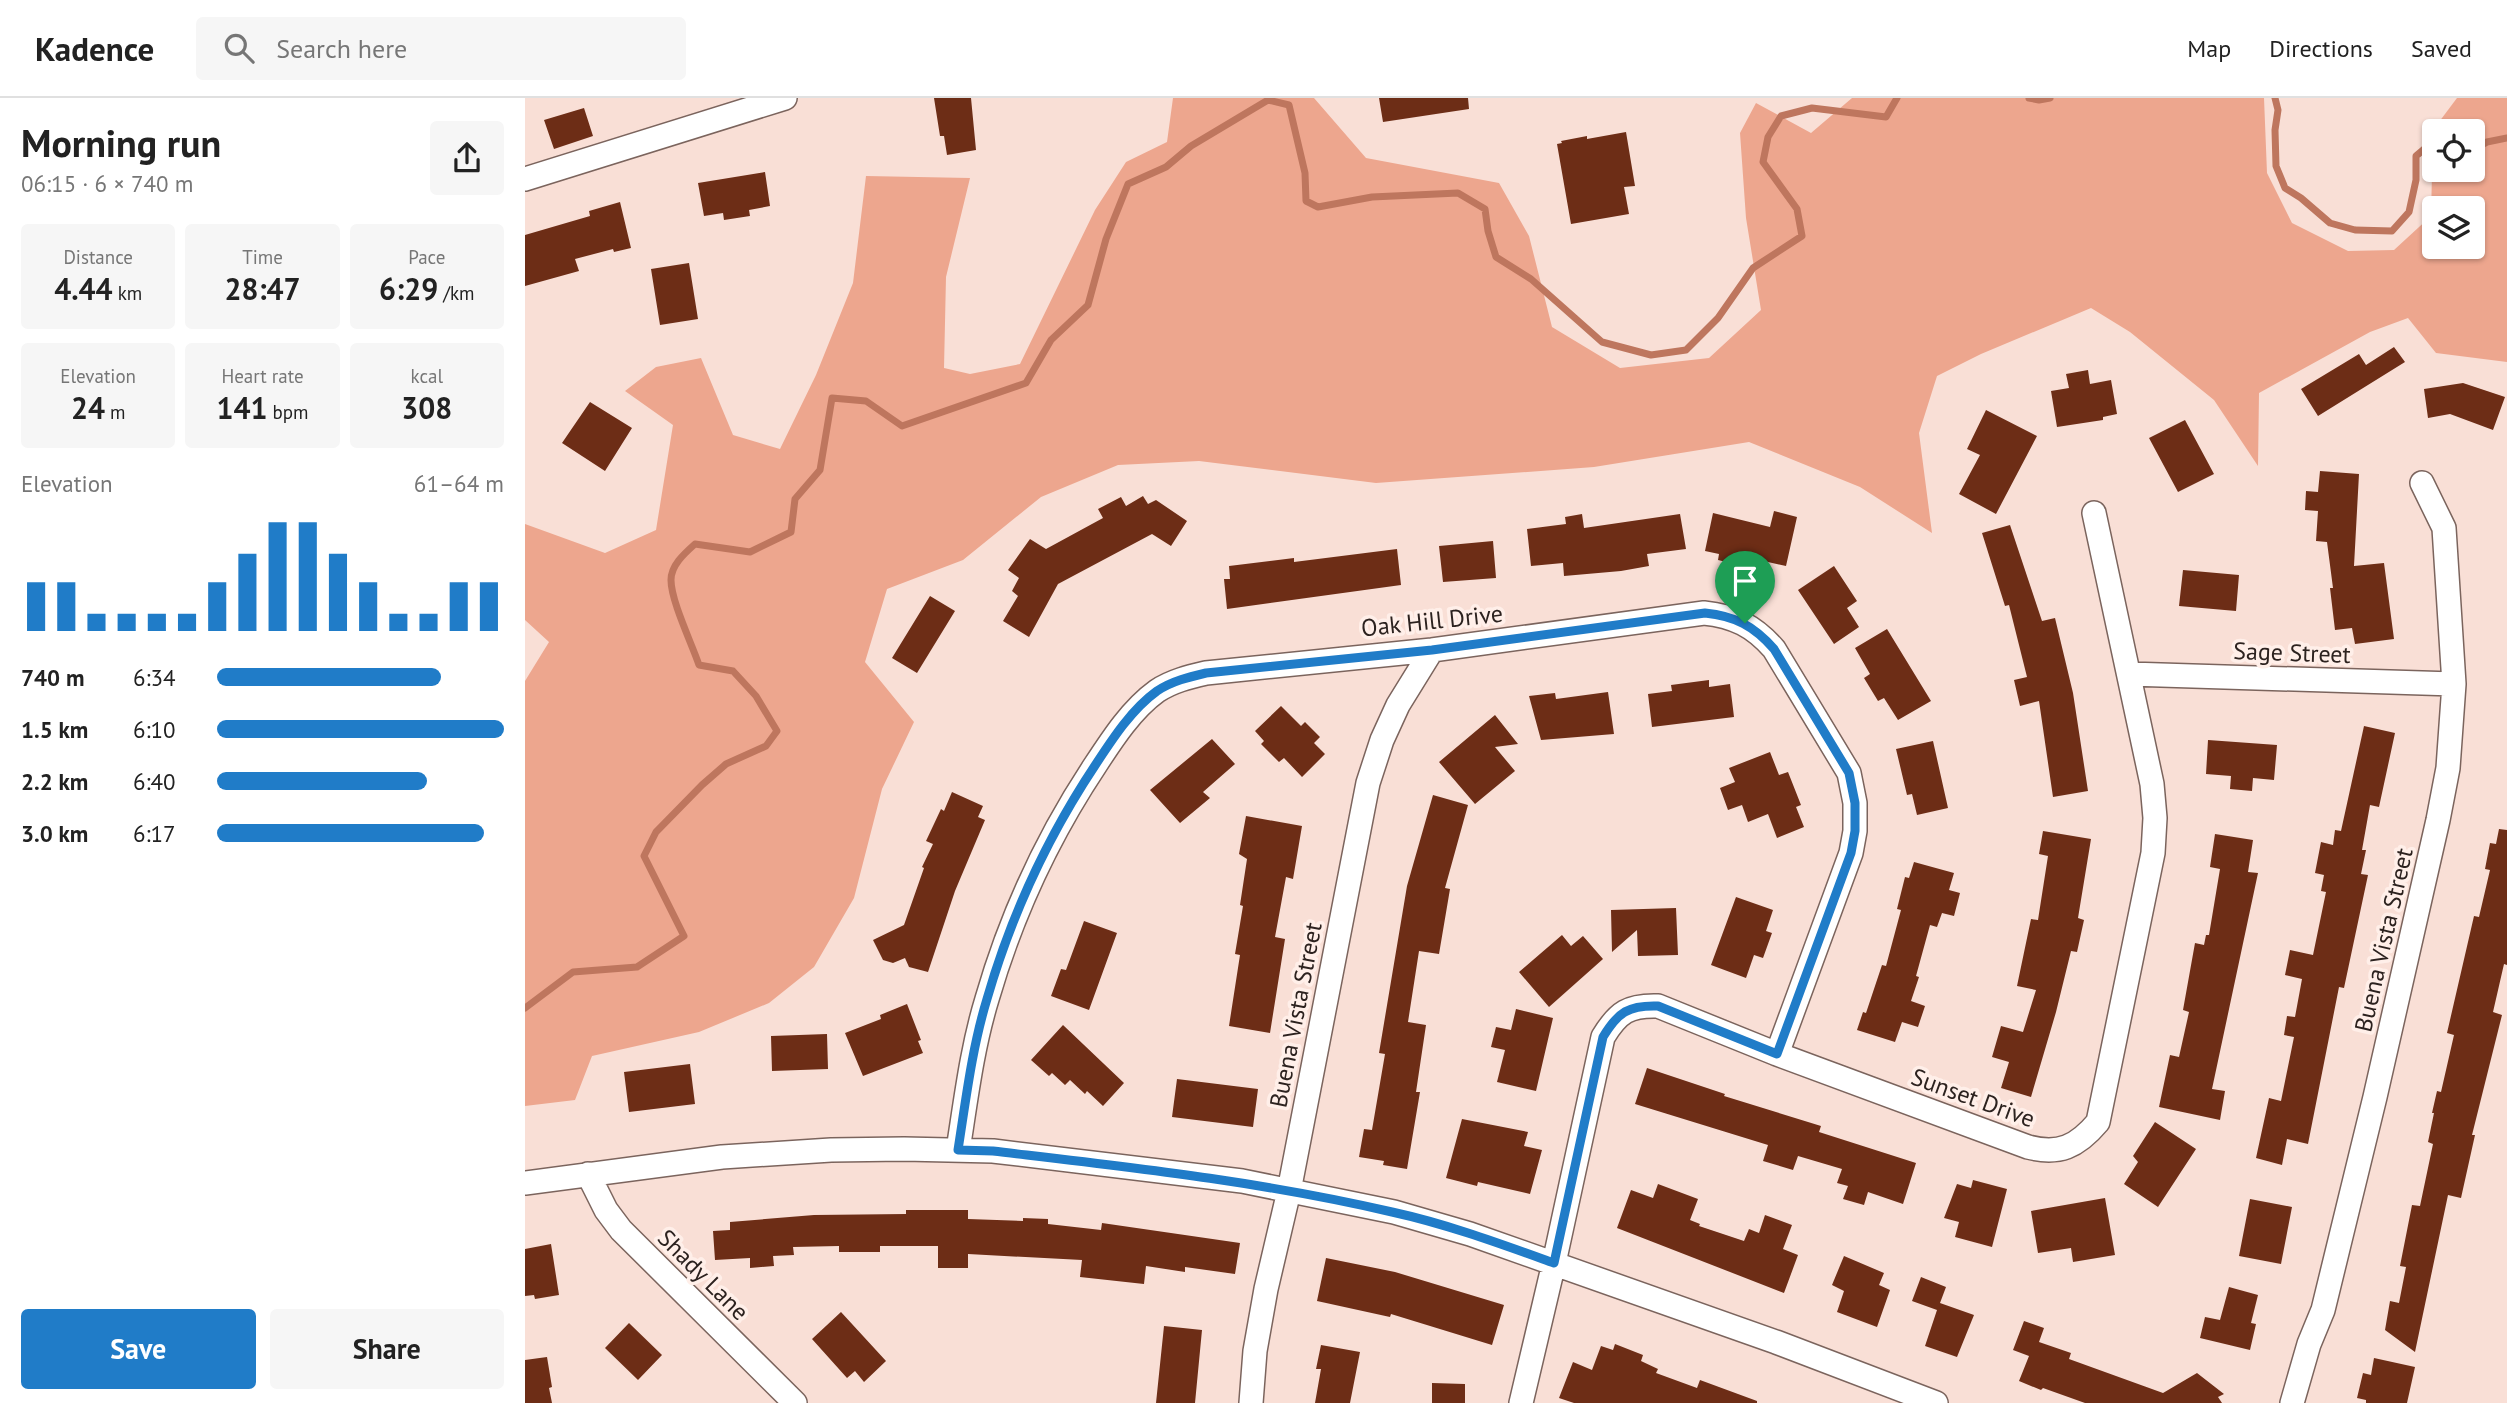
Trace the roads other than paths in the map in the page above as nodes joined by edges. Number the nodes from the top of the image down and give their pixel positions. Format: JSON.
{"nodes":[{"id":1,"x":785,"y":98,"type":"edge"},
{"id":2,"x":749,"y":103,"type":"edge"},
{"id":3,"x":525,"y":179,"type":"edge"},
{"id":4,"x":2422,"y":483,"type":"dead end"},
{"id":5,"x":2094,"y":513,"type":"dead end"},
{"id":6,"x":1432,"y":650,"type":"junction"},
{"id":7,"x":2129,"y":674,"type":"junction"},
{"id":8,"x":2454,"y":684,"type":"junction"},
{"id":9,"x":1777,"y":1054,"type":"junction"},
{"id":10,"x":958,"y":1150,"type":"junction"},
{"id":11,"x":588,"y":1174,"type":"junction"},
{"id":12,"x":525,"y":1183,"type":"edge"},
{"id":13,"x":1289,"y":1191,"type":"junction"},
{"id":14,"x":1554,"y":1263,"type":"junction"},
{"id":15,"x":795,"y":1403,"type":"edge"},
{"id":16,"x":1251,"y":1403,"type":"edge"},
{"id":17,"x":1521,"y":1403,"type":"edge"},
{"id":18,"x":1936,"y":1403,"type":"edge"},
{"id":19,"x":2292,"y":1403,"type":"edge"}],
"edges":[{"from":1,"to":2,"type":"street"},
{"from":2,"to":3,"type":"street"},
{"from":4,"to":8,"type":"street","name":"Buena Vista Street"},
{"from":5,"to":7,"type":"street","name":"Sunset Drive"},
{"from":6,"to":9,"type":"street","name":"Oak Hill Drive"},
{"from":6,"to":10,"type":"street","name":"Oak Hill Drive"},
{"from":6,"to":13,"type":"street","name":"Buena Vista Street"},
{"from":7,"to":8,"type":"street","name":"Sage Street"},
{"from":7,"to":9,"type":"street","name":"Sunset Drive"},
{"from":8,"to":19,"type":"street","name":"Buena Vista Street"},
{"from":9,"to":14,"type":"street","name":"Sunset Drive"},
{"from":10,"to":11,"type":"street"},
{"from":10,"to":13,"type":"street"},
{"from":11,"to":12,"type":"street"},
{"from":11,"to":15,"type":"street","name":"Shady Lane"},
{"from":13,"to":14,"type":"street"},
{"from":13,"to":16,"type":"street","name":"Buena Vista Street"},
{"from":14,"to":17,"type":"street","name":"Sunset Drive"},
{"from":14,"to":18,"type":"street"}]}
